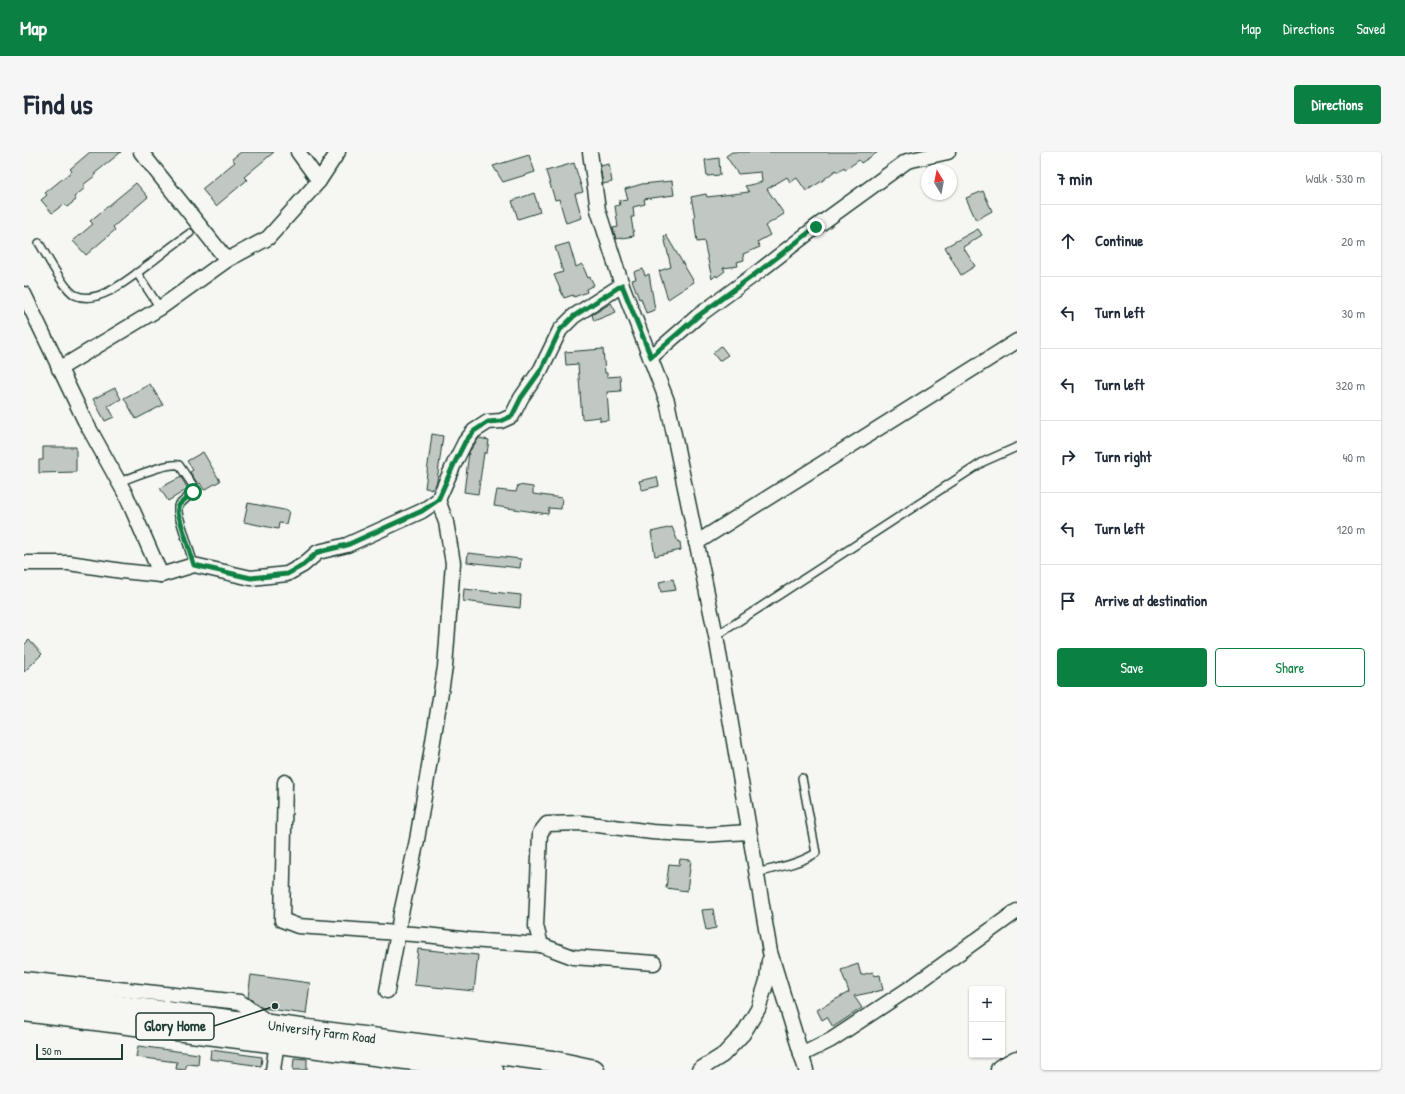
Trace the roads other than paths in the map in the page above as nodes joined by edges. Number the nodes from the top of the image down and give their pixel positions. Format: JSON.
{"nodes":[{"id":1,"x":141,"y":152,"type":"edge"},
{"id":2,"x":298,"y":152,"type":"edge"},
{"id":3,"x":338,"y":152,"type":"edge"},
{"id":4,"x":590,"y":152,"type":"edge"},
{"id":5,"x":948,"y":152,"type":"edge"},
{"id":6,"x":319,"y":181,"type":"junction"},
{"id":7,"x":190,"y":233,"type":"dead end"},
{"id":8,"x":39,"y":242,"type":"dead end"},
{"id":9,"x":227,"y":260,"type":"junction"},
{"id":10,"x":137,"y":273,"type":"junction"},
{"id":11,"x":622,"y":285,"type":"junction"},
{"id":12,"x":24,"y":294,"type":"edge"},
{"id":13,"x":160,"y":308,"type":"junction"},
{"id":14,"x":1017,"y":341,"type":"edge"},
{"id":15,"x":651,"y":357,"type":"junction"},
{"id":16,"x":60,"y":369,"type":"junction"},
{"id":17,"x":1017,"y":447,"type":"edge"},
{"id":18,"x":119,"y":482,"type":"junction"},
{"id":19,"x":438,"y":500,"type":"junction"},
{"id":20,"x":696,"y":543,"type":"junction"},
{"id":21,"x":24,"y":563,"type":"edge"},
{"id":22,"x":194,"y":565,"type":"junction"},
{"id":23,"x":161,"y":575,"type":"junction"},
{"id":24,"x":716,"y":636,"type":"junction"},
{"id":25,"x":802,"y":778,"type":"dead end"},
{"id":26,"x":285,"y":782,"type":"dead end"},
{"id":27,"x":748,"y":832,"type":"junction"},
{"id":28,"x":756,"y":873,"type":"junction"},
{"id":29,"x":1017,"y":911,"type":"edge"},
{"id":30,"x":398,"y":933,"type":"junction"},
{"id":31,"x":541,"y":945,"type":"junction"},
{"id":32,"x":770,"y":952,"type":"junction"},
{"id":33,"x":654,"y":963,"type":"dead end"},
{"id":34,"x":24,"y":979,"type":"edge"},
{"id":35,"x":387,"y":991,"type":"dead end"},
{"id":36,"x":24,"y":995,"type":"edge"},
{"id":37,"x":24,"y":1011,"type":"edge"},
{"id":38,"x":274,"y":1034,"type":"junction"},
{"id":39,"x":801,"y":1055,"type":"junction"},
{"id":40,"x":1017,"y":1062,"type":"edge"},
{"id":41,"x":273,"y":1070,"type":"edge"},
{"id":42,"x":493,"y":1070,"type":"edge"},
{"id":43,"x":594,"y":1070,"type":"edge"},
{"id":44,"x":699,"y":1070,"type":"edge"},
{"id":45,"x":806,"y":1070,"type":"edge"},
{"id":46,"x":1002,"y":1070,"type":"edge"}],
"edges":[{"from":1,"to":9,"type":"street"},
{"from":2,"to":6,"type":"street"},
{"from":3,"to":6,"type":"street"},
{"from":4,"to":11,"type":"street"},
{"from":5,"to":15,"type":"street"},
{"from":6,"to":9,"type":"street"},
{"from":7,"to":10,"type":"lane"},
{"from":8,"to":10,"type":"lane"},
{"from":9,"to":13,"type":"street"},
{"from":10,"to":13,"type":"lane"},
{"from":11,"to":15,"type":"street"},
{"from":11,"to":19,"type":"street"},
{"from":12,"to":16,"type":"street"},
{"from":13,"to":16,"type":"street"},
{"from":14,"to":20,"type":"street"},
{"from":15,"to":20,"type":"street"},
{"from":16,"to":18,"type":"street"},
{"from":17,"to":24,"type":"lane"},
{"from":18,"to":22,"type":"lane"},
{"from":18,"to":23,"type":"street"},
{"from":19,"to":22,"type":"street"},
{"from":19,"to":30,"type":"street"},
{"from":20,"to":24,"type":"street"},
{"from":21,"to":23,"type":"street"},
{"from":22,"to":23,"type":"street"},
{"from":24,"to":27,"type":"street"},
{"from":25,"to":28,"type":"lane"},
{"from":26,"to":30,"type":"street"},
{"from":27,"to":28,"type":"street"},
{"from":27,"to":31,"type":"street"},
{"from":28,"to":32,"type":"street"},
{"from":29,"to":39,"type":"street"},
{"from":30,"to":31,"type":"street"},
{"from":30,"to":35,"type":"street"},
{"from":31,"to":33,"type":"street"},
{"from":32,"to":39,"type":"street"},
{"from":32,"to":44,"type":"street"},
{"from":34,"to":38,"type":"street"},
{"from":36,"to":38,"type":"street","name":"University Farm Road"},
{"from":37,"to":38,"type":"street","name":"University Farm Road"},
{"from":38,"to":41,"type":"street"},
{"from":38,"to":42,"type":"street","name":"University Farm Road"},
{"from":38,"to":43,"type":"street","name":"University Farm Road"},
{"from":39,"to":45,"type":"street"},
{"from":40,"to":46,"type":"highway"}]}
